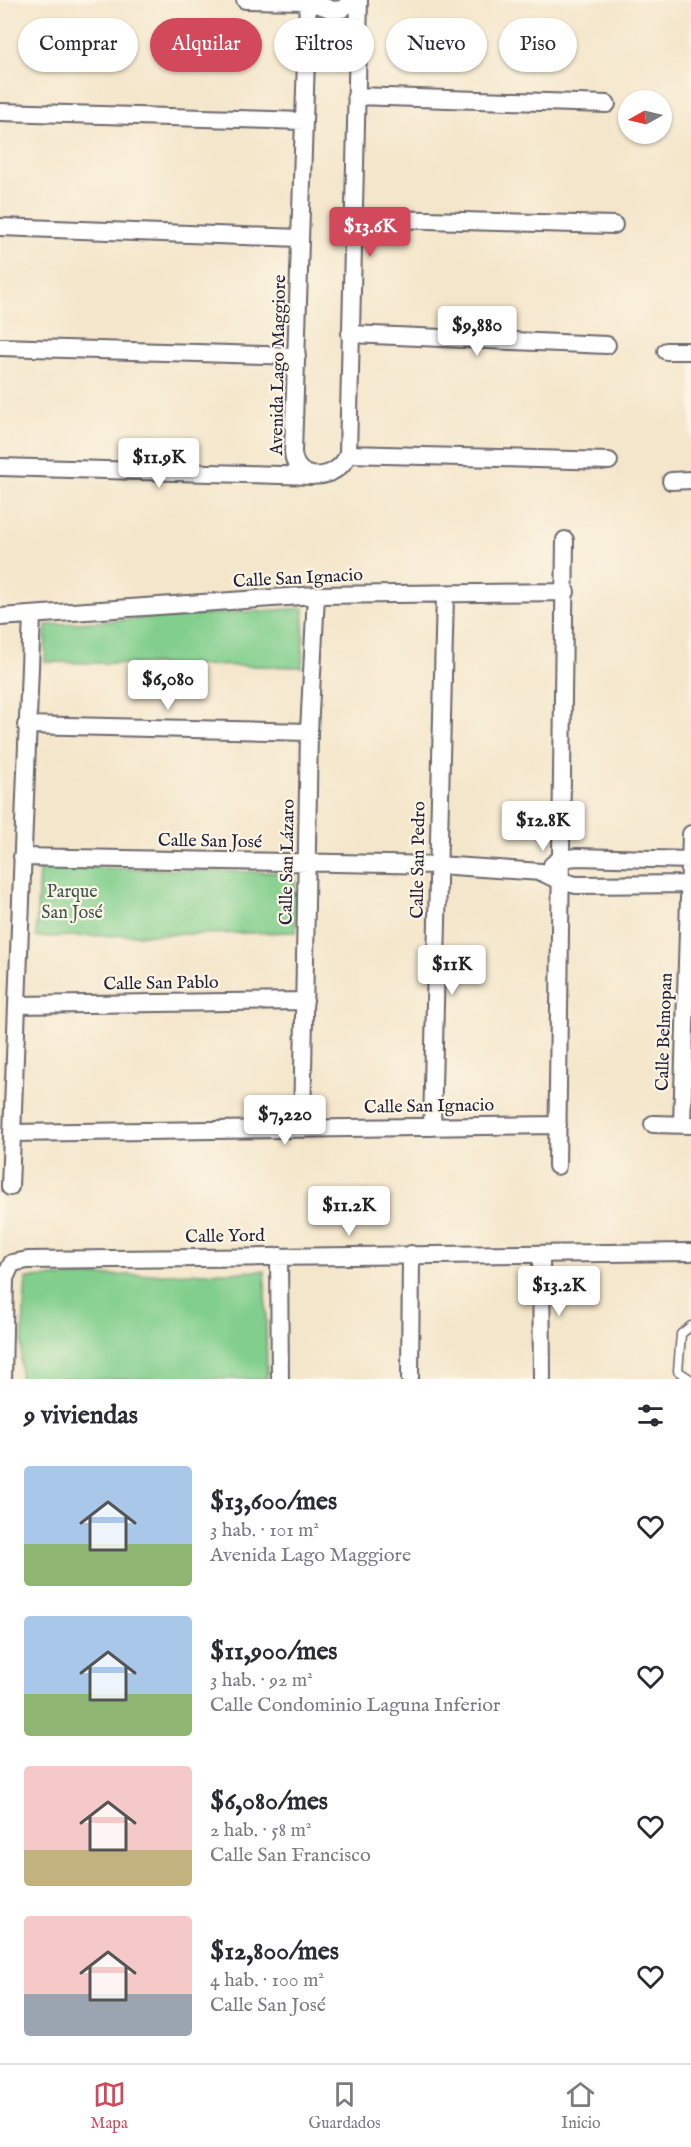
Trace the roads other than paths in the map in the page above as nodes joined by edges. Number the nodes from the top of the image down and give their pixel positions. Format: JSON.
{"nodes":[{"id":1,"x":245,"y":0,"type":"edge"},
{"id":2,"x":308,"y":0,"type":"edge"},
{"id":3,"x":353,"y":0,"type":"edge"},
{"id":4,"x":359,"y":0,"type":"edge"},
{"id":5,"x":356,"y":96,"type":"junction"},
{"id":6,"x":607,"y":104,"type":"dead end"},
{"id":7,"x":0,"y":112,"type":"edge"},
{"id":8,"x":304,"y":121,"type":"junction"},
{"id":9,"x":353,"y":218,"type":"junction"},
{"id":10,"x":614,"y":225,"type":"dead end"},
{"id":11,"x":0,"y":227,"type":"edge"},
{"id":12,"x":300,"y":238,"type":"junction"},
{"id":13,"x":350,"y":334,"type":"junction"},
{"id":14,"x":607,"y":345,"type":"dead end"},
{"id":15,"x":0,"y":347,"type":"edge"},
{"id":16,"x":666,"y":351,"type":"dead end"},
{"id":17,"x":691,"y":351,"type":"edge"},
{"id":18,"x":297,"y":356,"type":"junction"},
{"id":19,"x":348,"y":454,"type":"junction"},
{"id":20,"x":609,"y":461,"type":"dead end"},
{"id":21,"x":0,"y":467,"type":"edge"},
{"id":22,"x":320,"y":476,"type":"junction"},
{"id":23,"x":691,"y":480,"type":"edge"},
{"id":24,"x":671,"y":481,"type":"dead end"},
{"id":25,"x":565,"y":540,"type":"dead end"},
{"id":26,"x":566,"y":592,"type":"junction"},
{"id":27,"x":445,"y":594,"type":"junction"},
{"id":28,"x":316,"y":595,"type":"junction"},
{"id":29,"x":32,"y":615,"type":"junction"},
{"id":30,"x":0,"y":617,"type":"edge"},
{"id":31,"x":26,"y":725,"type":"junction"},
{"id":32,"x":309,"y":732,"type":"junction"},
{"id":33,"x":691,"y":834,"type":"edge"},
{"id":34,"x":22,"y":857,"type":"junction"},
{"id":35,"x":560,"y":859,"type":"junction"},
{"id":36,"x":691,"y":860,"type":"edge"},
{"id":37,"x":307,"y":863,"type":"junction"},
{"id":38,"x":438,"y":865,"type":"junction"},
{"id":39,"x":541,"y":872,"type":"junction"},
{"id":40,"x":560,"y":881,"type":"junction"},
{"id":41,"x":690,"y":885,"type":"edge"},
{"id":42,"x":305,"y":1001,"type":"junction"},
{"id":43,"x":17,"y":1005,"type":"junction"},
{"id":44,"x":653,"y":1124,"type":"dead end"},
{"id":45,"x":558,"y":1125,"type":"junction"},
{"id":46,"x":686,"y":1125,"type":"edge"},
{"id":47,"x":432,"y":1126,"type":"junction"},
{"id":48,"x":302,"y":1129,"type":"junction"},
{"id":49,"x":12,"y":1133,"type":"junction"},
{"id":50,"x":557,"y":1166,"type":"dead end"},
{"id":51,"x":10,"y":1187,"type":"dead end"},
{"id":52,"x":691,"y":1252,"type":"edge"},
{"id":53,"x":411,"y":1254,"type":"junction"},
{"id":54,"x":279,"y":1256,"type":"junction"},
{"id":55,"x":541,"y":1256,"type":"junction"},
{"id":56,"x":691,"y":1326,"type":"edge"},
{"id":57,"x":3,"y":1379,"type":"edge"},
{"id":58,"x":280,"y":1379,"type":"edge"},
{"id":59,"x":410,"y":1379,"type":"edge"},
{"id":60,"x":542,"y":1379,"type":"edge"},
{"id":61,"x":690,"y":1379,"type":"edge"}],
"edges":[{"from":1,"to":2,"type":"street"},
{"from":2,"to":3,"type":"street"},
{"from":2,"to":8,"type":"street","name":"Avenida Lago Maggiore"},
{"from":4,"to":5,"type":"street"},
{"from":5,"to":6,"type":"street"},
{"from":5,"to":9,"type":"street"},
{"from":7,"to":8,"type":"street"},
{"from":8,"to":12,"type":"street","name":"Avenida Lago Maggiore"},
{"from":9,"to":10,"type":"street"},
{"from":9,"to":13,"type":"street"},
{"from":11,"to":12,"type":"street"},
{"from":12,"to":18,"type":"street","name":"Avenida Lago Maggiore"},
{"from":13,"to":14,"type":"street"},
{"from":13,"to":19,"type":"street"},
{"from":15,"to":18,"type":"street"},
{"from":16,"to":17,"type":"street"},
{"from":18,"to":22,"type":"street","name":"Avenida Lago Maggiore"},
{"from":19,"to":20,"type":"street"},
{"from":19,"to":22,"type":"street"},
{"from":21,"to":22,"type":"street"},
{"from":23,"to":24,"type":"street"},
{"from":25,"to":26,"type":"street"},
{"from":26,"to":27,"type":"street","name":"Calle San Ignacio"},
{"from":26,"to":35,"type":"street"},
{"from":27,"to":28,"type":"street","name":"Calle San Ignacio"},
{"from":27,"to":38,"type":"street","name":"Calle San Pedro"},
{"from":28,"to":29,"type":"street","name":"Calle San Ignacio"},
{"from":28,"to":32,"type":"street","name":"Calle San Lázaro"},
{"from":29,"to":30,"type":"street","name":"Calle San Ignacio"},
{"from":29,"to":31,"type":"street"},
{"from":31,"to":32,"type":"street"},
{"from":31,"to":34,"type":"street"},
{"from":32,"to":37,"type":"street","name":"Calle San Lázaro"},
{"from":33,"to":36,"type":"street","name":"Calle Belmopan"},
{"from":34,"to":37,"type":"street","name":"Calle San José"},
{"from":34,"to":43,"type":"street"},
{"from":35,"to":36,"type":"street"},
{"from":35,"to":39,"type":"street"},
{"from":35,"to":40,"type":"street"},
{"from":36,"to":41,"type":"street","name":"Calle Belmopan"},
{"from":37,"to":38,"type":"street","name":"Calle San José"},
{"from":37,"to":42,"type":"street","name":"Calle San Lázaro"},
{"from":38,"to":39,"type":"street","name":"Calle San José"},
{"from":38,"to":47,"type":"street","name":"Calle San Pedro"},
{"from":39,"to":40,"type":"street","name":"Calle San José"},
{"from":40,"to":41,"type":"street","name":"Calle San José"},
{"from":40,"to":45,"type":"street"},
{"from":41,"to":46,"type":"street","name":"Calle Belmopan"},
{"from":42,"to":43,"type":"street","name":"Calle San Pablo"},
{"from":42,"to":48,"type":"street","name":"Calle San Lázaro"},
{"from":43,"to":49,"type":"street"},
{"from":44,"to":46,"type":"street"},
{"from":45,"to":47,"type":"street","name":"Calle San Ignacio"},
{"from":45,"to":50,"type":"street"},
{"from":47,"to":48,"type":"street","name":"Calle San Ignacio"},
{"from":48,"to":49,"type":"street","name":"Calle San Ignacio"},
{"from":49,"to":51,"type":"street"},
{"from":52,"to":55,"type":"street","name":"Calle Yord"},
{"from":53,"to":54,"type":"street","name":"Calle Yord"},
{"from":53,"to":55,"type":"street","name":"Calle Yord"},
{"from":53,"to":59,"type":"street"},
{"from":54,"to":57,"type":"street","name":"Calle Yord"},
{"from":54,"to":58,"type":"street"},
{"from":55,"to":60,"type":"street"},
{"from":56,"to":61,"type":"lane"}]}
